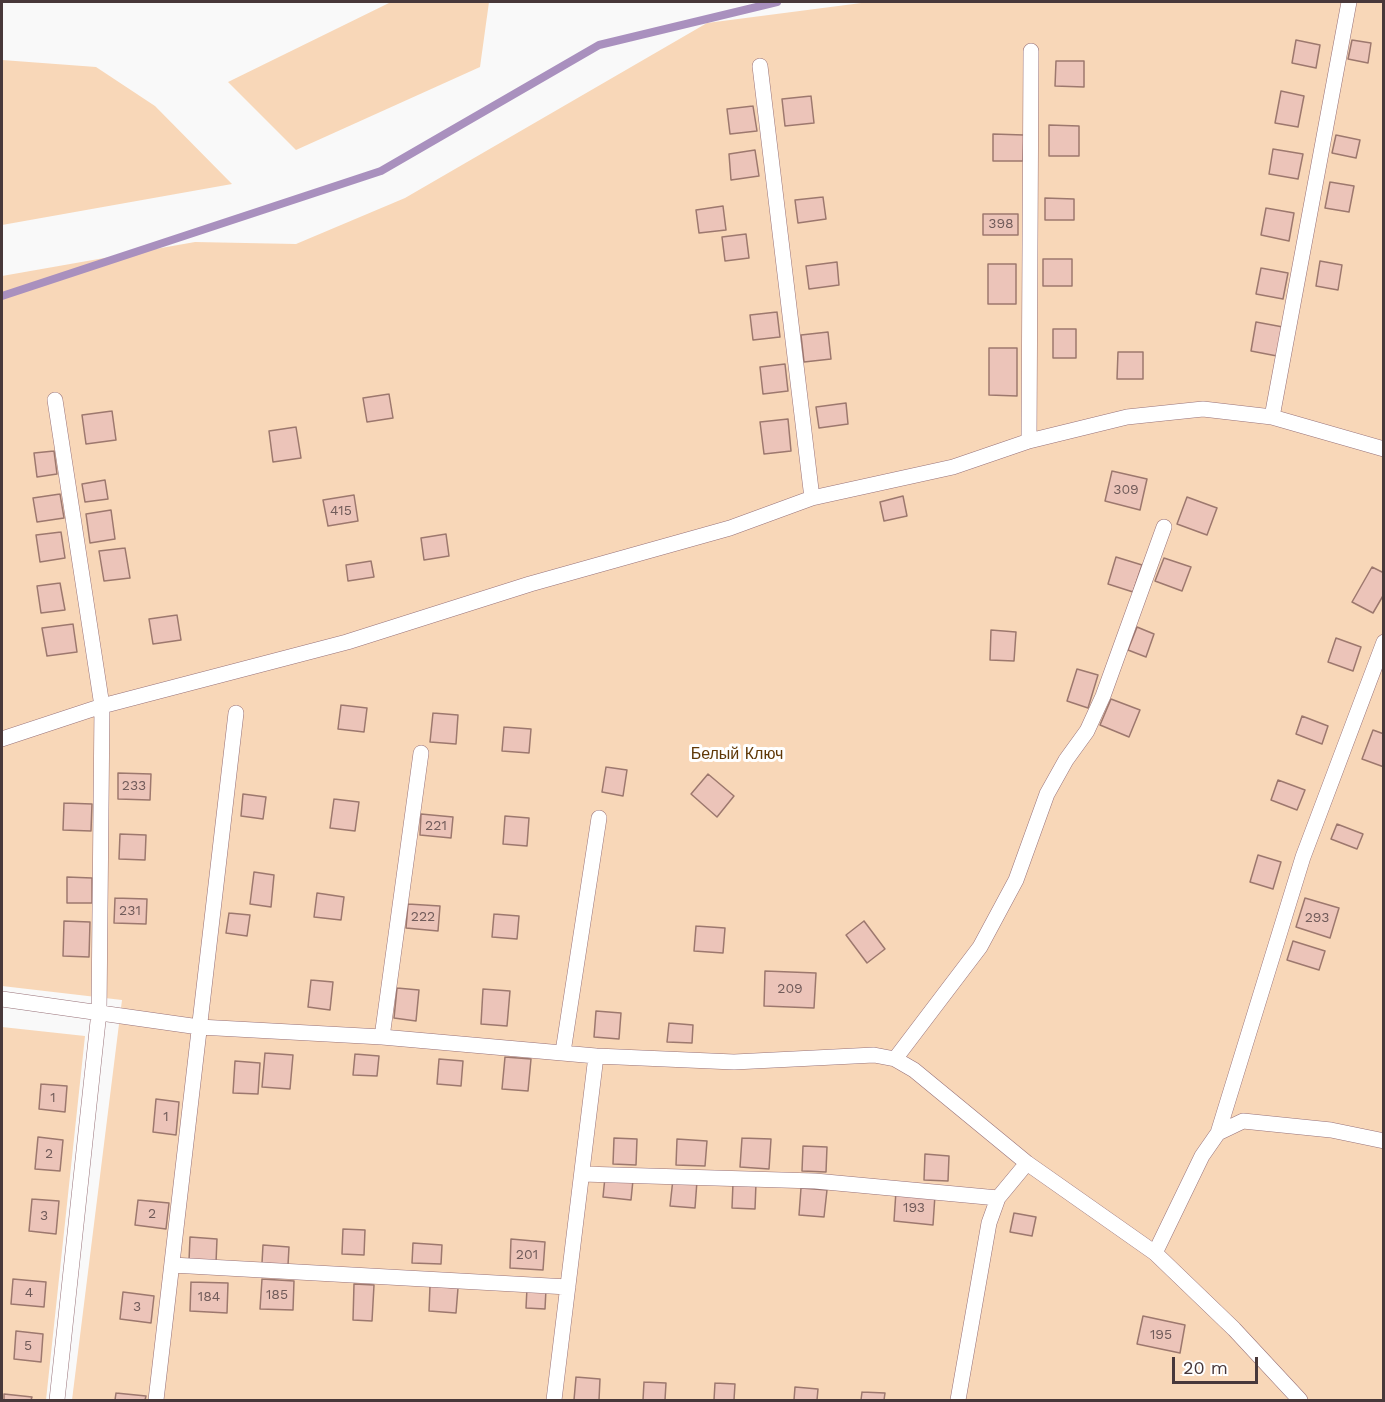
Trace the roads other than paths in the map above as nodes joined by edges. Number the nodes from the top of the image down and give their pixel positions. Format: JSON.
{"nodes":[{"id":1,"x":1349,"y":2,"type":"edge"},
{"id":2,"x":1031,"y":51,"type":"dead end"},
{"id":3,"x":760,"y":66,"type":"dead end"},
{"id":4,"x":55,"y":400,"type":"dead end"},
{"id":5,"x":1272,"y":417,"type":"junction"},
{"id":6,"x":1029,"y":441,"type":"junction"},
{"id":7,"x":1383,"y":449,"type":"edge"},
{"id":8,"x":812,"y":498,"type":"junction"},
{"id":9,"x":1164,"y":527,"type":"dead end"},
{"id":10,"x":1383,"y":642,"type":"edge"},
{"id":11,"x":102,"y":706,"type":"junction"},
{"id":12,"x":236,"y":713,"type":"dead end"},
{"id":13,"x":2,"y":739,"type":"edge"},
{"id":14,"x":421,"y":753,"type":"dead end"},
{"id":15,"x":599,"y":818,"type":"dead end"},
{"id":16,"x":2,"y":999,"type":"edge"},
{"id":17,"x":99,"y":1012,"type":"junction"},
{"id":18,"x":199,"y":1027,"type":"junction"},
{"id":19,"x":382,"y":1037,"type":"junction"},
{"id":20,"x":563,"y":1052,"type":"junction"},
{"id":21,"x":596,"y":1056,"type":"junction"},
{"id":22,"x":895,"y":1059,"type":"junction"},
{"id":23,"x":1218,"y":1133,"type":"junction"},
{"id":24,"x":1383,"y":1141,"type":"edge"},
{"id":25,"x":1028,"y":1163,"type":"junction"},
{"id":26,"x":582,"y":1174,"type":"junction"},
{"id":27,"x":998,"y":1198,"type":"junction"},
{"id":28,"x":1155,"y":1253,"type":"junction"},
{"id":29,"x":172,"y":1265,"type":"junction"},
{"id":30,"x":568,"y":1287,"type":"junction"},
{"id":31,"x":57,"y":1401,"type":"edge"},
{"id":32,"x":156,"y":1401,"type":"edge"},
{"id":33,"x":554,"y":1401,"type":"edge"},
{"id":34,"x":958,"y":1401,"type":"edge"},
{"id":35,"x":1300,"y":1401,"type":"edge"}],
"edges":[{"from":1,"to":5,"type":"lane"},
{"from":2,"to":6,"type":"lane"},
{"from":3,"to":8,"type":"lane"},
{"from":4,"to":11,"type":"lane"},
{"from":5,"to":6,"type":"lane"},
{"from":5,"to":7,"type":"lane"},
{"from":6,"to":8,"type":"lane"},
{"from":8,"to":11,"type":"lane"},
{"from":9,"to":22,"type":"lane"},
{"from":10,"to":23,"type":"lane"},
{"from":11,"to":13,"type":"lane"},
{"from":11,"to":17,"type":"lane"},
{"from":12,"to":18,"type":"lane"},
{"from":14,"to":19,"type":"lane"},
{"from":15,"to":20,"type":"lane"},
{"from":16,"to":17,"type":"lane"},
{"from":17,"to":18,"type":"lane"},
{"from":17,"to":31,"type":"lane"},
{"from":18,"to":19,"type":"lane"},
{"from":18,"to":29,"type":"lane"},
{"from":19,"to":20,"type":"lane"},
{"from":20,"to":21,"type":"lane"},
{"from":21,"to":22,"type":"lane"},
{"from":21,"to":26,"type":"lane"},
{"from":22,"to":25,"type":"lane"},
{"from":23,"to":24,"type":"lane"},
{"from":23,"to":28,"type":"lane"},
{"from":25,"to":27,"type":"lane"},
{"from":25,"to":28,"type":"lane"},
{"from":26,"to":27,"type":"lane"},
{"from":26,"to":30,"type":"lane"},
{"from":27,"to":34,"type":"lane"},
{"from":28,"to":35,"type":"lane"},
{"from":29,"to":30,"type":"lane"},
{"from":29,"to":32,"type":"lane"},
{"from":30,"to":33,"type":"lane"}]}
